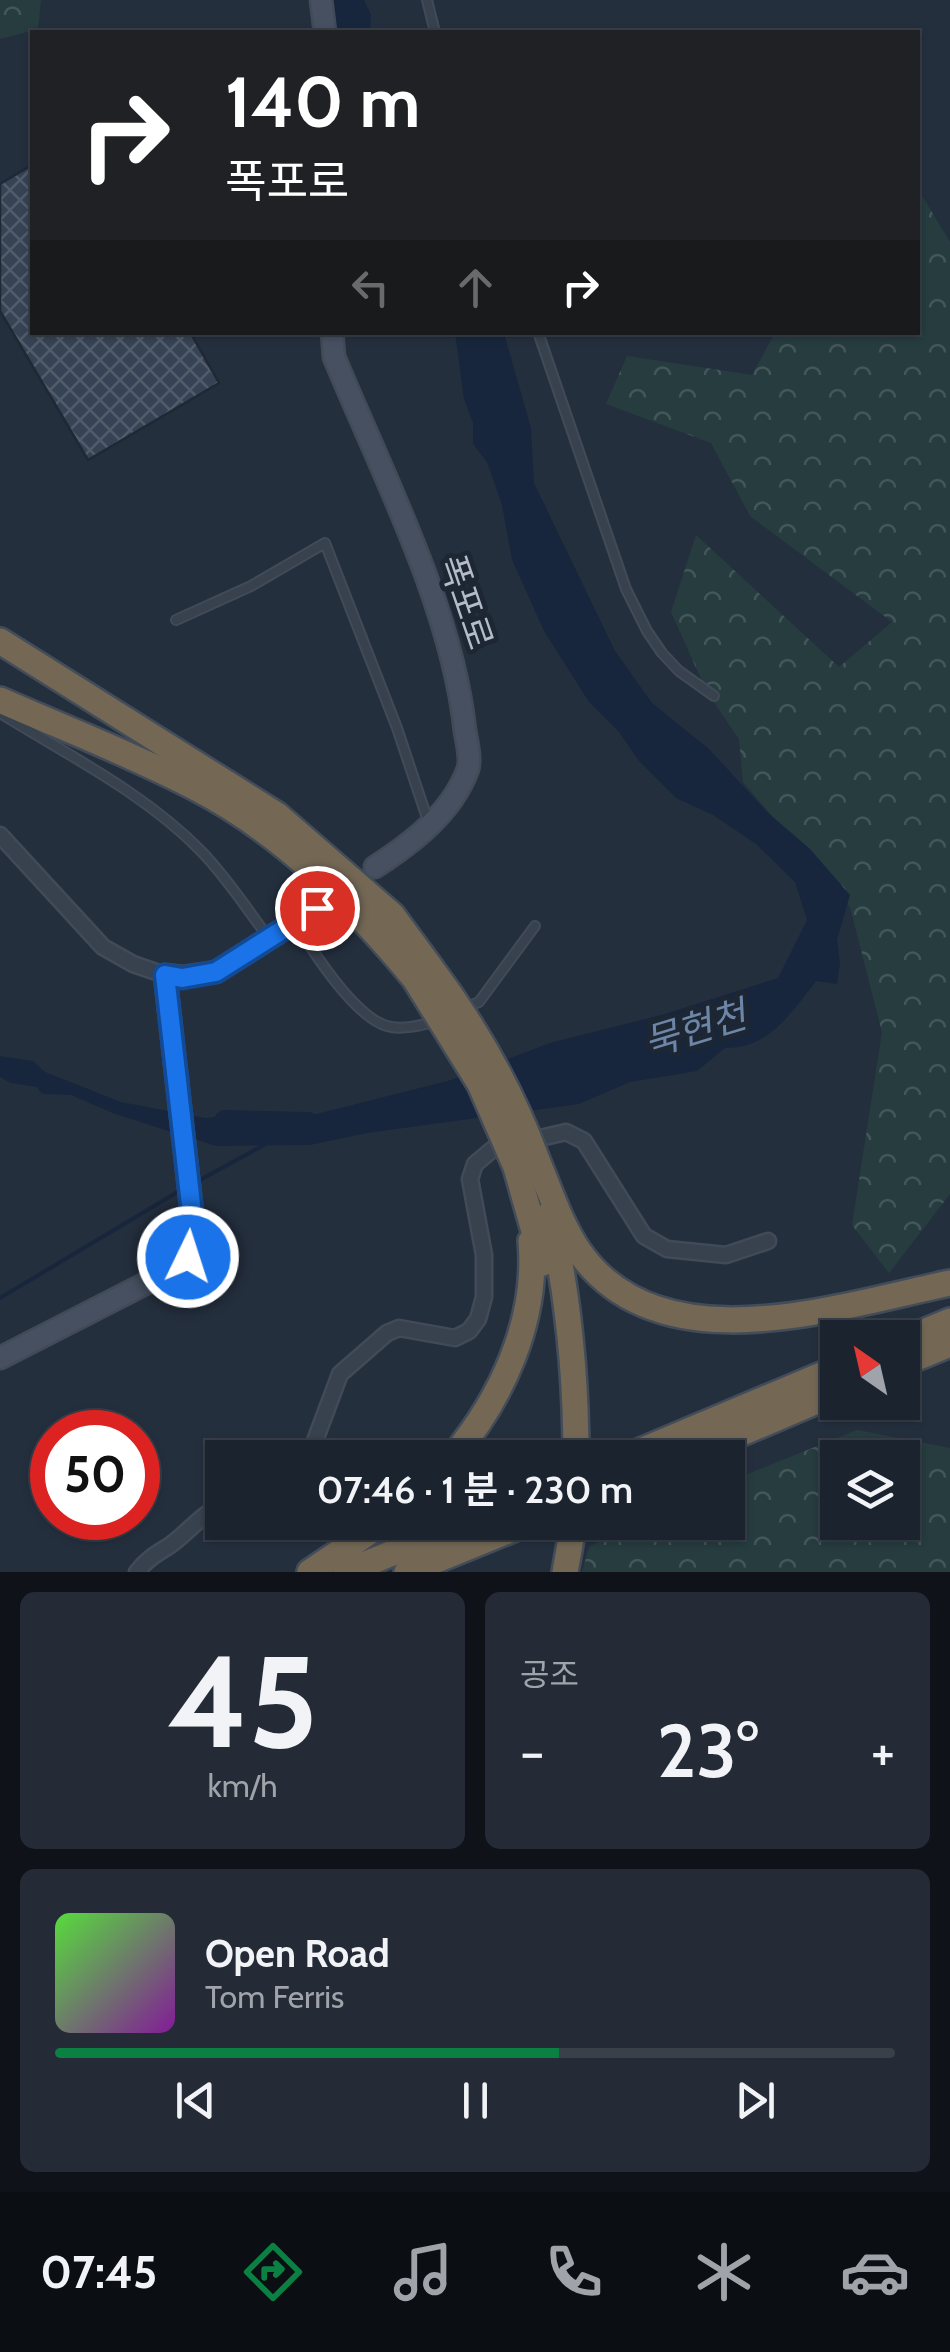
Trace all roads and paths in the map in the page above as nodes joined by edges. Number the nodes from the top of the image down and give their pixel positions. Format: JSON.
{"nodes":[{"id":1,"x":320,"y":0,"type":"edge"},
{"id":2,"x":427,"y":0,"type":"edge"},
{"id":3,"x":325,"y":30,"type":"edge"},
{"id":4,"x":435,"y":30,"type":"edge"},
{"id":5,"x":332,"y":335,"type":"edge"},
{"id":6,"x":539,"y":335,"type":"edge"},
{"id":7,"x":176,"y":620,"type":"dead end"},
{"id":8,"x":0,"y":641,"type":"edge"},
{"id":9,"x":714,"y":696,"type":"dead end"},
{"id":10,"x":2,"y":706,"type":"edge"},
{"id":11,"x":429,"y":826,"type":"junction"},
{"id":12,"x":0,"y":835,"type":"edge"},
{"id":13,"x":375,"y":867,"type":"dead end"},
{"id":14,"x":317,"y":908,"type":"dead end"},
{"id":15,"x":294,"y":922,"type":"junction"},
{"id":16,"x":535,"y":926,"type":"dead end"},
{"id":17,"x":268,"y":937,"type":"junction"},
{"id":18,"x":423,"y":973,"type":"junction"},
{"id":19,"x":165,"y":975,"type":"junction"},
{"id":20,"x":526,"y":1163,"type":"junction"},
{"id":21,"x":528,"y":1206,"type":"junction"},
{"id":22,"x":768,"y":1241,"type":"dead end"},
{"id":23,"x":950,"y":1282,"type":"edge"},
{"id":24,"x":950,"y":1321,"type":"edge"},
{"id":25,"x":920,"y":1334,"type":"edge"},
{"id":26,"x":950,"y":1344,"type":"edge"},
{"id":27,"x":920,"y":1356,"type":"edge"},
{"id":28,"x":0,"y":1358,"type":"edge"},
{"id":29,"x":820,"y":1376,"type":"edge"},
{"id":30,"x":820,"y":1400,"type":"edge"},
{"id":31,"x":315,"y":1440,"type":"edge"},
{"id":32,"x":467,"y":1440,"type":"edge"},
{"id":33,"x":558,"y":1440,"type":"edge"},
{"id":34,"x":576,"y":1440,"type":"edge"},
{"id":35,"x":667,"y":1440,"type":"edge"},
{"id":36,"x":725,"y":1440,"type":"edge"},
{"id":37,"x":205,"y":1514,"type":"edge"},
{"id":38,"x":357,"y":1540,"type":"edge"},
{"id":39,"x":424,"y":1540,"type":"edge"},
{"id":40,"x":485,"y":1540,"type":"edge"},
{"id":41,"x":554,"y":1540,"type":"edge"},
{"id":42,"x":571,"y":1540,"type":"edge"},
{"id":43,"x":137,"y":1572,"type":"edge"},
{"id":44,"x":310,"y":1572,"type":"edge"},
{"id":45,"x":346,"y":1572,"type":"edge"},
{"id":46,"x":406,"y":1572,"type":"edge"},
{"id":47,"x":551,"y":1572,"type":"edge"},
{"id":48,"x":566,"y":1572,"type":"edge"}],
"edges":[{"from":1,"to":3,"type":"main road"},
{"from":2,"to":4,"type":"lane"},
{"from":5,"to":11,"type":"main road","name":"폭포로"},
{"from":6,"to":9,"type":"lane"},
{"from":7,"to":11,"type":"lane"},
{"from":8,"to":18,"type":"highway"},
{"from":10,"to":17,"type":"lane"},
{"from":10,"to":18,"type":"highway"},
{"from":11,"to":13,"type":"main road","name":"폭포로"},
{"from":12,"to":19,"type":"street"},
{"from":14,"to":15,"type":"main road"},
{"from":15,"to":16,"type":"lane"},
{"from":15,"to":17,"type":"main road"},
{"from":17,"to":19,"type":"main road"},
{"from":18,"to":20,"type":"highway","bridge":true},
{"from":19,"to":28,"type":"main road"},
{"from":20,"to":21,"type":"highway"},
{"from":20,"to":23,"type":"highway"},
{"from":20,"to":34,"type":"highway"},
{"from":21,"to":32,"type":"highway"},
{"from":21,"to":33,"type":"highway"},
{"from":22,"to":31,"type":"street"},
{"from":24,"to":25,"type":"highway"},
{"from":26,"to":27,"type":"highway"},
{"from":29,"to":35,"type":"highway"},
{"from":30,"to":36,"type":"highway"},
{"from":37,"to":43,"type":"street"},
{"from":38,"to":44,"type":"highway"},
{"from":39,"to":45,"type":"highway"},
{"from":40,"to":46,"type":"highway"},
{"from":41,"to":47,"type":"highway"},
{"from":42,"to":48,"type":"highway"}]}
